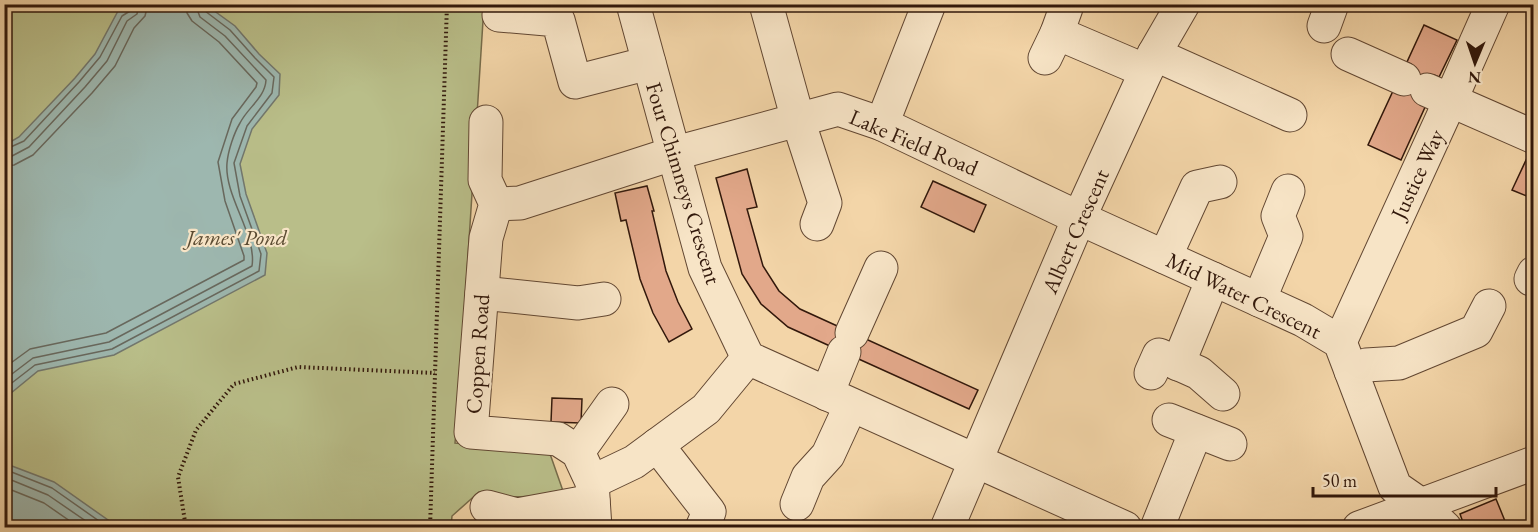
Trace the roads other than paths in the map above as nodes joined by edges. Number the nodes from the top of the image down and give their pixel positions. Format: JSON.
{"nodes":[{"id":1,"x":633,"y":4,"type":"edge"},
{"id":2,"x":766,"y":4,"type":"edge"},
{"id":3,"x":929,"y":4,"type":"edge"},
{"id":4,"x":1183,"y":4,"type":"edge"},
{"id":5,"x":1493,"y":4,"type":"edge"},
{"id":6,"x":499,"y":15,"type":"dead end"},
{"id":7,"x":1056,"y":33,"type":"dead end"},
{"id":8,"x":1348,"y":54,"type":"dead end"},
{"id":9,"x":648,"y":63,"type":"junction"},
{"id":10,"x":1150,"y":63,"type":"junction"},
{"id":11,"x":1428,"y":89,"type":"junction"},
{"id":12,"x":1290,"y":115,"type":"dead end"},
{"id":13,"x":798,"y":120,"type":"junction"},
{"id":14,"x":486,"y":122,"type":"dead end"},
{"id":15,"x":882,"y":124,"type":"junction"},
{"id":16,"x":1533,"y":137,"type":"edge"},
{"id":17,"x":672,"y":154,"type":"junction"},
{"id":18,"x":1220,"y":182,"type":"dead end"},
{"id":19,"x":1288,"y":191,"type":"dead end"},
{"id":20,"x":496,"y":204,"type":"junction"},
{"id":21,"x":1079,"y":218,"type":"junction"},
{"id":22,"x":817,"y":224,"type":"dead end"},
{"id":23,"x":1166,"y":257,"type":"junction"},
{"id":24,"x":881,"y":267,"type":"dead end"},
{"id":25,"x":1213,"y":279,"type":"junction"},
{"id":26,"x":482,"y":293,"type":"junction"},
{"id":27,"x":604,"y":299,"type":"dead end"},
{"id":28,"x":1259,"y":300,"type":"junction"},
{"id":29,"x":1489,"y":306,"type":"dead end"},
{"id":30,"x":1345,"y":357,"type":"junction"},
{"id":31,"x":748,"y":358,"type":"junction"},
{"id":32,"x":1223,"y":394,"type":"dead end"},
{"id":33,"x":839,"y":400,"type":"junction"},
{"id":34,"x":612,"y":404,"type":"dead end"},
{"id":35,"x":1230,"y":444,"type":"dead end"},
{"id":36,"x":657,"y":445,"type":"junction"},
{"id":37,"x":578,"y":452,"type":"junction"},
{"id":38,"x":975,"y":462,"type":"junction"},
{"id":39,"x":1533,"y":463,"type":"edge"},
{"id":40,"x":593,"y":504,"type":"edge"},
{"id":41,"x":797,"y":504,"type":"dead end"},
{"id":42,"x":1421,"y":505,"type":"junction"},
{"id":43,"x":486,"y":507,"type":"dead end"},
{"id":44,"x":702,"y":528,"type":"edge"},
{"id":45,"x":947,"y":528,"type":"edge"},
{"id":46,"x":1125,"y":528,"type":"edge"},
{"id":47,"x":1156,"y":528,"type":"edge"},
{"id":48,"x":1359,"y":528,"type":"edge"},
{"id":49,"x":1445,"y":528,"type":"edge"}],
"edges":[{"from":1,"to":9,"type":"street","name":"Four Chimneys Crescent"},
{"from":2,"to":13,"type":"street"},
{"from":3,"to":15,"type":"street"},
{"from":4,"to":10,"type":"street","name":"Albert Crescent"},
{"from":5,"to":11,"type":"street","name":"Justice Way"},
{"from":6,"to":9,"type":"street"},
{"from":7,"to":10,"type":"street"},
{"from":8,"to":11,"type":"street"},
{"from":9,"to":17,"type":"street","name":"Four Chimneys Crescent"},
{"from":10,"to":12,"type":"street"},
{"from":10,"to":21,"type":"street","name":"Albert Crescent"},
{"from":11,"to":16,"type":"street"},
{"from":11,"to":30,"type":"street","name":"Justice Way"},
{"from":13,"to":15,"type":"street","name":"Lake Field Road"},
{"from":13,"to":17,"type":"street","name":"Lake Field Road"},
{"from":13,"to":22,"type":"street"},
{"from":14,"to":20,"type":"street"},
{"from":15,"to":21,"type":"street","name":"Lake Field Road"},
{"from":17,"to":20,"type":"street"},
{"from":17,"to":31,"type":"street","name":"Four Chimneys Crescent"},
{"from":18,"to":23,"type":"street"},
{"from":19,"to":28,"type":"street"},
{"from":20,"to":26,"type":"street","name":"Coppen Road"},
{"from":21,"to":23,"type":"street","name":"Mid Water Crescent"},
{"from":21,"to":38,"type":"street","name":"Albert Crescent"},
{"from":23,"to":25,"type":"street","name":"Mid Water Crescent"},
{"from":24,"to":33,"type":"street"},
{"from":25,"to":28,"type":"street","name":"Mid Water Crescent"},
{"from":25,"to":32,"type":"street"},
{"from":26,"to":27,"type":"street"},
{"from":26,"to":37,"type":"street","name":"Coppen Road"},
{"from":28,"to":30,"type":"street","name":"Mid Water Crescent"},
{"from":29,"to":30,"type":"street"},
{"from":30,"to":42,"type":"street"},
{"from":31,"to":33,"type":"street"},
{"from":31,"to":36,"type":"street"},
{"from":33,"to":38,"type":"street"},
{"from":33,"to":41,"type":"street"},
{"from":34,"to":37,"type":"street"},
{"from":35,"to":47,"type":"street"},
{"from":36,"to":40,"type":"street"},
{"from":36,"to":44,"type":"street"},
{"from":37,"to":40,"type":"street"},
{"from":38,"to":45,"type":"street","name":"Albert Crescent"},
{"from":38,"to":46,"type":"street"},
{"from":39,"to":42,"type":"street"},
{"from":40,"to":43,"type":"street"},
{"from":42,"to":48,"type":"street"},
{"from":42,"to":49,"type":"street"}]}
